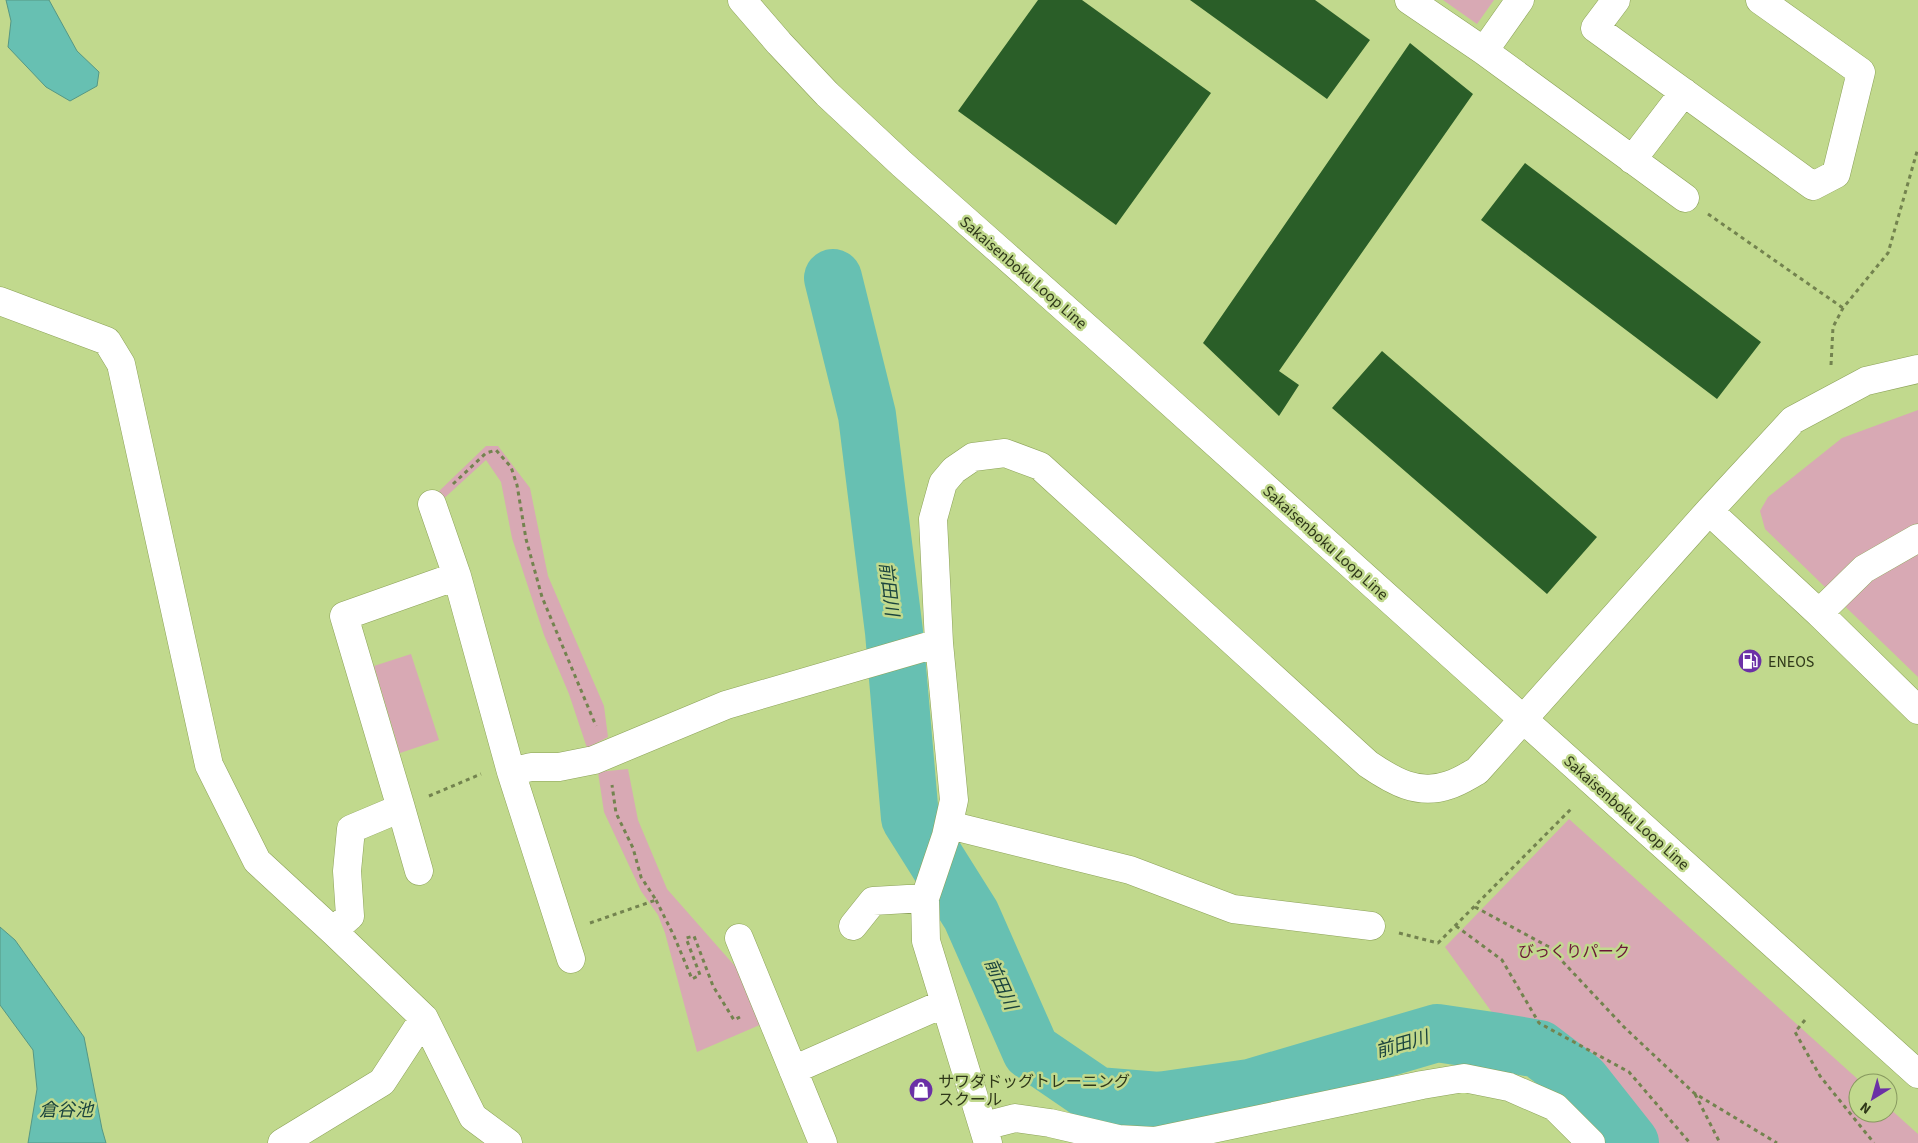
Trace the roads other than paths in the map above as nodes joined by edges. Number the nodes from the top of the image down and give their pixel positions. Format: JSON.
{"nodes":[{"id":1,"x":742,"y":0,"type":"edge"},
{"id":2,"x":1409,"y":0,"type":"edge"},
{"id":3,"x":1520,"y":0,"type":"edge"},
{"id":4,"x":1616,"y":0,"type":"edge"},
{"id":5,"x":1760,"y":0,"type":"edge"},
{"id":6,"x":1484,"y":52,"type":"junction"},
{"id":7,"x":1684,"y":92,"type":"junction"},
{"id":8,"x":1632,"y":160,"type":"junction"},
{"id":9,"x":1685,"y":198,"type":"road end"},
{"id":10,"x":0,"y":301,"type":"edge"},
{"id":11,"x":1918,"y":368,"type":"edge"},
{"id":12,"x":432,"y":504,"type":"road end"},
{"id":13,"x":1709,"y":511,"type":"junction"},
{"id":14,"x":1918,"y":538,"type":"edge"},
{"id":15,"x":457,"y":576,"type":"junction"},
{"id":16,"x":1819,"y":613,"type":"junction"},
{"id":17,"x":939,"y":643,"type":"junction"},
{"id":18,"x":1918,"y":710,"type":"edge"},
{"id":19,"x":1524,"y":720,"type":"junction"},
{"id":20,"x":510,"y":767,"type":"junction"},
{"id":21,"x":400,"y":808,"type":"junction"},
{"id":22,"x":947,"y":830,"type":"junction"},
{"id":23,"x":419,"y":871,"type":"dead end"},
{"id":24,"x":926,"y":892,"type":"junction"},
{"id":25,"x":853,"y":926,"type":"dead end"},
{"id":26,"x":1371,"y":926,"type":"road end"},
{"id":27,"x":334,"y":931,"type":"junction"},
{"id":28,"x":739,"y":938,"type":"dead end"},
{"id":29,"x":571,"y":958,"type":"dead end"},
{"id":30,"x":945,"y":1003,"type":"junction"},
{"id":31,"x":424,"y":1018,"type":"junction"},
{"id":32,"x":793,"y":1070,"type":"junction"},
{"id":33,"x":1918,"y":1074,"type":"edge"},
{"id":34,"x":982,"y":1137,"type":"edge"},
{"id":35,"x":282,"y":1143,"type":"edge"},
{"id":36,"x":508,"y":1143,"type":"edge"},
{"id":37,"x":823,"y":1143,"type":"edge"},
{"id":38,"x":1591,"y":1143,"type":"edge"}],
"edges":[{"from":1,"to":19,"type":"street","name":"Sakaisenboku Loop Line"},
{"from":2,"to":6,"type":"street"},
{"from":3,"to":6,"type":"street"},
{"from":4,"to":7,"type":"street"},
{"from":5,"to":7,"type":"street"},
{"from":6,"to":8,"type":"street"},
{"from":7,"to":8,"type":"street"},
{"from":8,"to":9,"type":"street"},
{"from":10,"to":27,"type":"street"},
{"from":11,"to":13,"type":"street"},
{"from":12,"to":15,"type":"street"},
{"from":13,"to":16,"type":"street"},
{"from":13,"to":19,"type":"street"},
{"from":14,"to":16,"type":"street"},
{"from":15,"to":20,"type":"street"},
{"from":15,"to":21,"type":"street"},
{"from":16,"to":18,"type":"street"},
{"from":17,"to":19,"type":"street"},
{"from":17,"to":20,"type":"street"},
{"from":17,"to":22,"type":"street"},
{"from":19,"to":33,"type":"street","name":"Sakaisenboku Loop Line"},
{"from":20,"to":29,"type":"street"},
{"from":21,"to":23,"type":"street"},
{"from":21,"to":27,"type":"street"},
{"from":22,"to":24,"type":"street"},
{"from":22,"to":26,"type":"street"},
{"from":24,"to":25,"type":"street"},
{"from":24,"to":30,"type":"street"},
{"from":27,"to":31,"type":"street"},
{"from":28,"to":32,"type":"street"},
{"from":30,"to":32,"type":"street"},
{"from":30,"to":34,"type":"street"},
{"from":31,"to":35,"type":"street"},
{"from":31,"to":36,"type":"street"},
{"from":32,"to":37,"type":"street"},
{"from":34,"to":38,"type":"street"}]}
